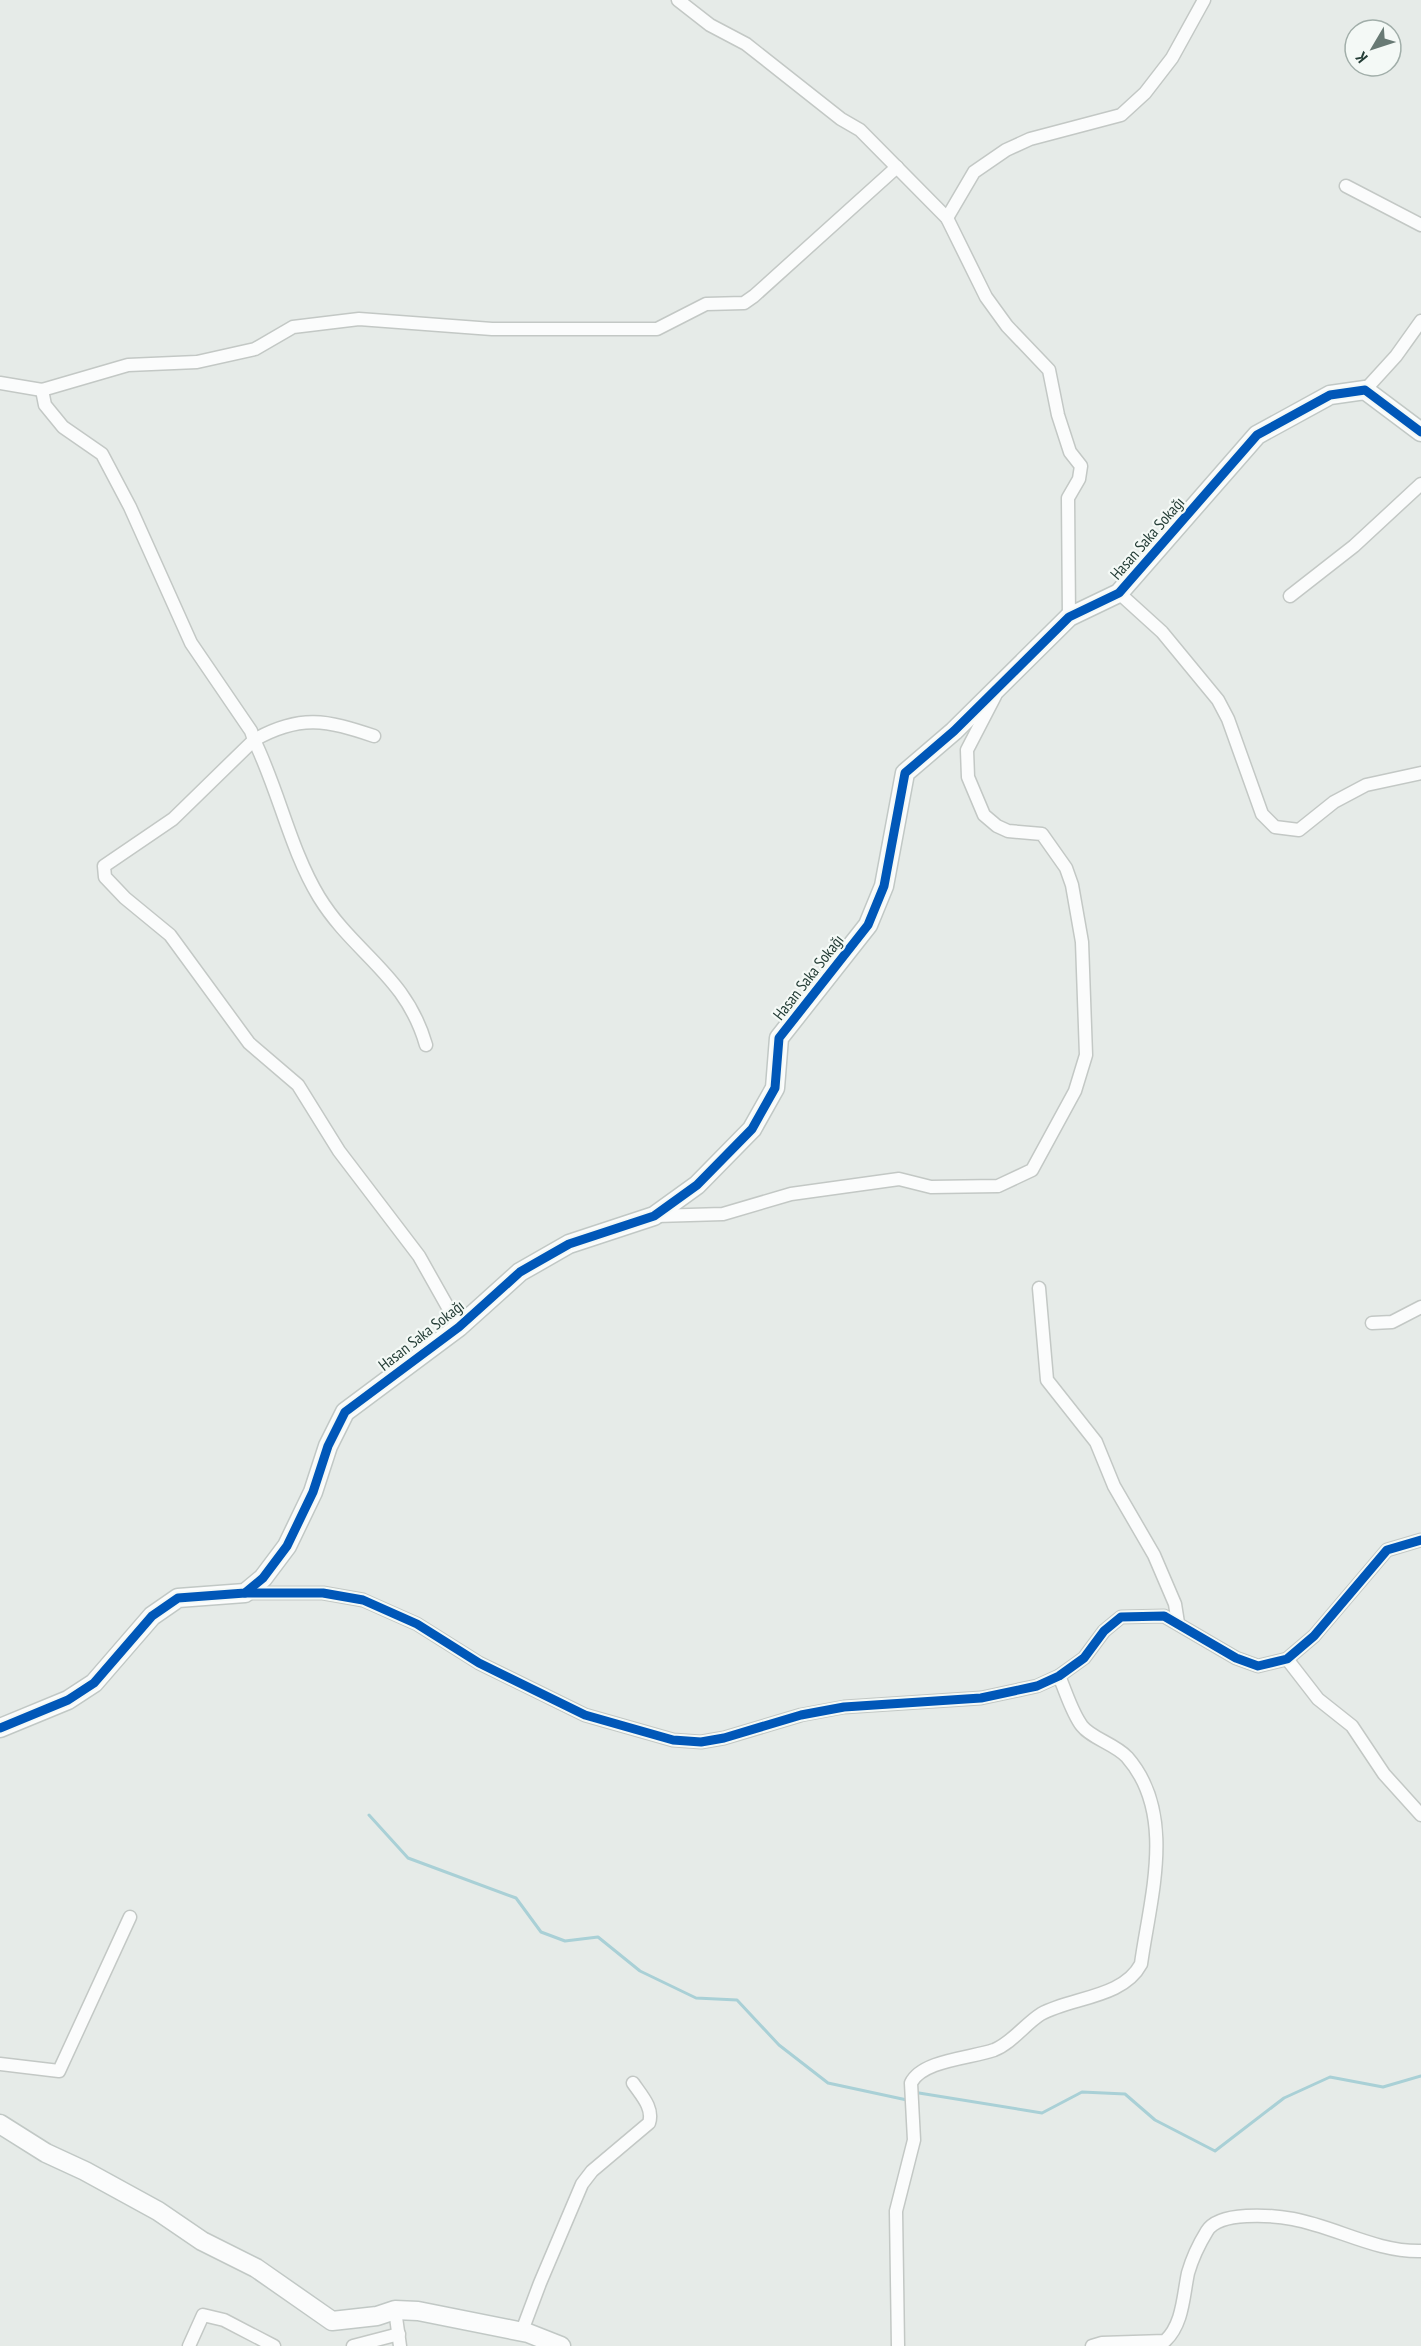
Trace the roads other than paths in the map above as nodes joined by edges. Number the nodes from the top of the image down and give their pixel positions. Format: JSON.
{"nodes":[{"id":1,"x":678,"y":0,"type":"edge"},
{"id":2,"x":1204,"y":0,"type":"edge"},
{"id":3,"x":897,"y":167,"type":"junction"},
{"id":4,"x":1346,"y":186,"type":"dead end"},
{"id":5,"x":947,"y":218,"type":"junction"},
{"id":6,"x":1421,"y":225,"type":"edge"},
{"id":7,"x":1421,"y":321,"type":"edge"},
{"id":8,"x":0,"y":383,"type":"edge"},
{"id":9,"x":42,"y":390,"type":"junction"},
{"id":10,"x":1365,"y":390,"type":"junction"},
{"id":11,"x":1421,"y":432,"type":"edge"},
{"id":12,"x":1421,"y":484,"type":"edge"},
{"id":13,"x":1119,"y":593,"type":"junction"},
{"id":14,"x":1290,"y":596,"type":"dead end"},
{"id":15,"x":1069,"y":617,"type":"junction"},
{"id":16,"x":1000,"y":686,"type":"junction"},
{"id":17,"x":374,"y":736,"type":"dead end"},
{"id":18,"x":254,"y":740,"type":"junction"},
{"id":19,"x":1421,"y":772,"type":"edge"},
{"id":20,"x":426,"y":1045,"type":"dead end"},
{"id":21,"x":654,"y":1216,"type":"junction"},
{"id":22,"x":1039,"y":1288,"type":"dead end"},
{"id":23,"x":1421,"y":1307,"type":"edge"},
{"id":24,"x":1372,"y":1323,"type":"dead end"},
{"id":25,"x":459,"y":1327,"type":"junction"},
{"id":26,"x":1421,"y":1540,"type":"edge"},
{"id":27,"x":245,"y":1593,"type":"junction"},
{"id":28,"x":1178,"y":1623,"type":"junction"},
{"id":29,"x":1287,"y":1659,"type":"junction"},
{"id":30,"x":1059,"y":1676,"type":"junction"},
{"id":31,"x":0,"y":1728,"type":"edge"},
{"id":32,"x":1421,"y":1815,"type":"edge"},
{"id":33,"x":130,"y":1917,"type":"dead end"},
{"id":34,"x":0,"y":2064,"type":"edge"},
{"id":35,"x":633,"y":2083,"type":"dead end"},
{"id":36,"x":0,"y":2124,"type":"edge"},
{"id":37,"x":1421,"y":2252,"type":"edge"},
{"id":38,"x":394,"y":2310,"type":"junction"},
{"id":39,"x":522,"y":2331,"type":"junction"},
{"id":40,"x":400,"y":2340,"type":"edge"},
{"id":41,"x":189,"y":2346,"type":"edge"},
{"id":42,"x":274,"y":2346,"type":"edge"},
{"id":43,"x":353,"y":2346,"type":"edge"},
{"id":44,"x":561,"y":2346,"type":"edge"},
{"id":45,"x":898,"y":2346,"type":"edge"},
{"id":46,"x":1092,"y":2346,"type":"edge"}],
"edges":[{"from":1,"to":3,"type":"street"},
{"from":2,"to":5,"type":"street"},
{"from":3,"to":5,"type":"street"},
{"from":3,"to":9,"type":"street"},
{"from":4,"to":6,"type":"street"},
{"from":5,"to":15,"type":"street"},
{"from":7,"to":10,"type":"street"},
{"from":8,"to":9,"type":"street"},
{"from":9,"to":18,"type":"street"},
{"from":10,"to":11,"type":"street"},
{"from":10,"to":13,"type":"street","name":"Hasan Saka Sokağı"},
{"from":12,"to":14,"type":"street"},
{"from":13,"to":15,"type":"street","name":"Hasan Saka Sokağı"},
{"from":13,"to":19,"type":"street"},
{"from":15,"to":16,"type":"street","name":"Hasan Saka Sokağı"},
{"from":16,"to":21,"type":"street","name":"Hasan Saka Sokağı"},
{"from":16,"to":21,"type":"street"},
{"from":17,"to":18,"type":"street"},
{"from":18,"to":20,"type":"street"},
{"from":18,"to":25,"type":"street"},
{"from":21,"to":25,"type":"street","name":"Hasan Saka Sokağı"},
{"from":22,"to":28,"type":"street"},
{"from":23,"to":24,"type":"street"},
{"from":25,"to":27,"type":"street","name":"Hasan Saka Sokağı"},
{"from":26,"to":29,"type":"street"},
{"from":27,"to":30,"type":"street"},
{"from":27,"to":31,"type":"street"},
{"from":28,"to":29,"type":"street"},
{"from":28,"to":30,"type":"street"},
{"from":29,"to":32,"type":"street"},
{"from":30,"to":45,"type":"street"},
{"from":33,"to":34,"type":"street"},
{"from":35,"to":39,"type":"street"},
{"from":36,"to":38,"type":"street"},
{"from":37,"to":46,"type":"street"},
{"from":38,"to":39,"type":"street"},
{"from":38,"to":40,"type":"street"},
{"from":39,"to":44,"type":"street"},
{"from":40,"to":43,"type":"street"},
{"from":41,"to":42,"type":"street"}]}
